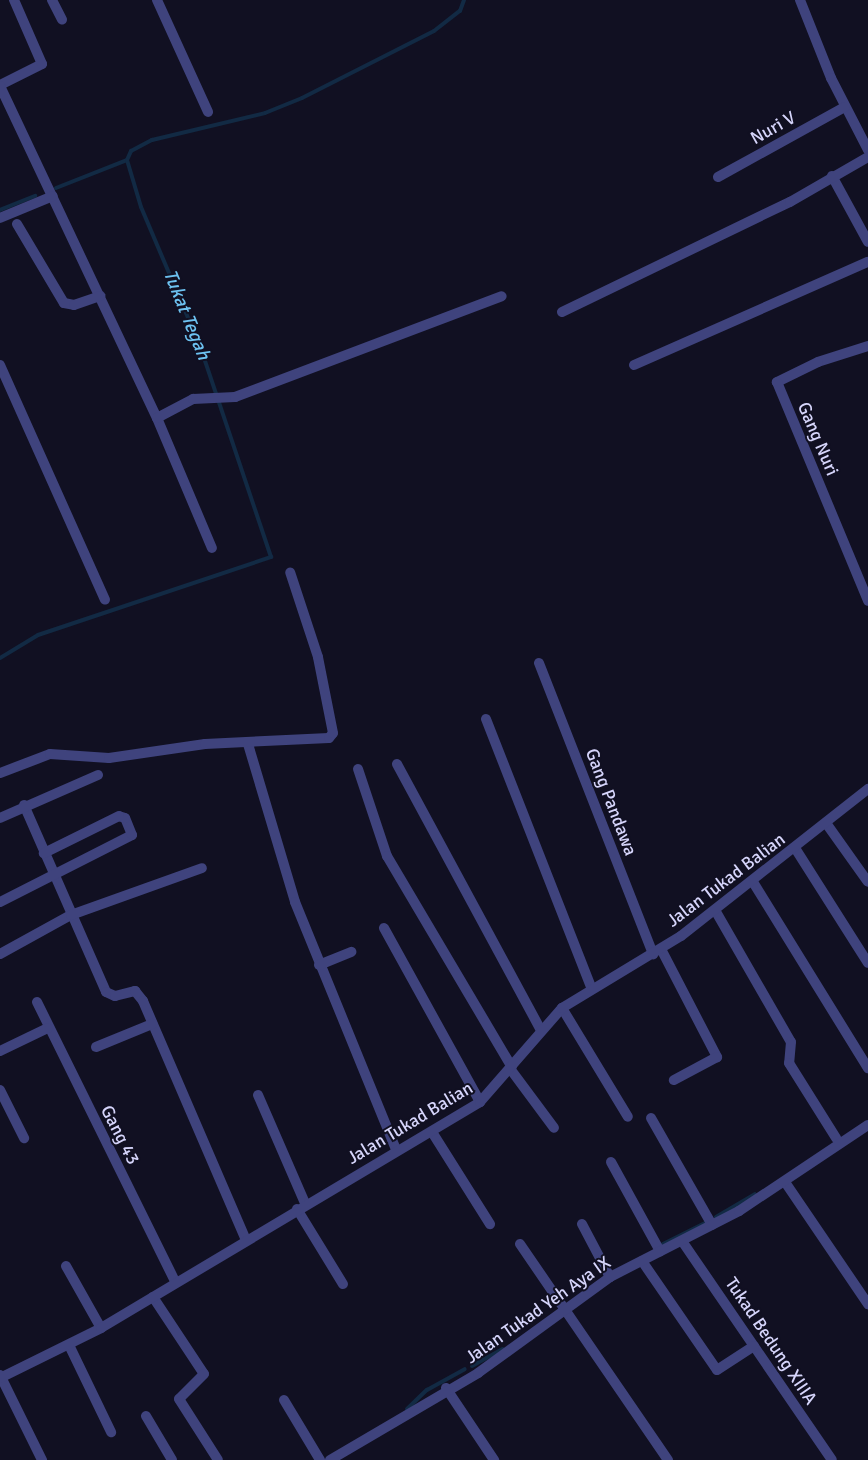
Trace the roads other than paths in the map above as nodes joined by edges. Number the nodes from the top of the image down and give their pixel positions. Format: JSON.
{"nodes":[{"id":1,"x":14,"y":0,"type":"edge"},
{"id":2,"x":52,"y":0,"type":"edge"},
{"id":3,"x":157,"y":0,"type":"edge"},
{"id":4,"x":800,"y":0,"type":"edge"},
{"id":5,"x":62,"y":20,"type":"dead end"},
{"id":6,"x":0,"y":85,"type":"edge"},
{"id":7,"x":845,"y":107,"type":"junction"},
{"id":8,"x":208,"y":112,"type":"dead end"},
{"id":9,"x":868,"y":150,"type":"edge"},
{"id":10,"x":868,"y":157,"type":"edge"},
{"id":11,"x":832,"y":176,"type":"junction"},
{"id":12,"x":718,"y":177,"type":"dead end"},
{"id":13,"x":53,"y":196,"type":"junction"},
{"id":14,"x":0,"y":218,"type":"edge"},
{"id":15,"x":17,"y":224,"type":"dead end"},
{"id":16,"x":866,"y":235,"type":"edge"},
{"id":17,"x":868,"y":262,"type":"edge"},
{"id":18,"x":100,"y":296,"type":"junction"},
{"id":19,"x":502,"y":296,"type":"dead end"},
{"id":20,"x":562,"y":312,"type":"dead end"},
{"id":21,"x":868,"y":346,"type":"edge"},
{"id":22,"x":0,"y":365,"type":"edge"},
{"id":23,"x":634,"y":365,"type":"dead end"},
{"id":24,"x":157,"y":418,"type":"junction"},
{"id":25,"x":212,"y":548,"type":"dead end"},
{"id":26,"x":290,"y":572,"type":"dead end"},
{"id":27,"x":105,"y":600,"type":"dead end"},
{"id":28,"x":868,"y":601,"type":"edge"},
{"id":29,"x":539,"y":663,"type":"dead end"},
{"id":30,"x":486,"y":719,"type":"dead end"},
{"id":31,"x":248,"y":744,"type":"junction"},
{"id":32,"x":397,"y":764,"type":"dead end"},
{"id":33,"x":358,"y":769,"type":"dead end"},
{"id":34,"x":0,"y":773,"type":"edge"},
{"id":35,"x":98,"y":775,"type":"dead end"},
{"id":36,"x":868,"y":789,"type":"edge"},
{"id":37,"x":24,"y":805,"type":"junction"},
{"id":38,"x":0,"y":818,"type":"edge"},
{"id":39,"x":826,"y":823,"type":"junction"},
{"id":40,"x":795,"y":848,"type":"junction"},
{"id":41,"x":44,"y":853,"type":"junction"},
{"id":42,"x":202,"y":868,"type":"dead end"},
{"id":43,"x":52,"y":872,"type":"junction"},
{"id":44,"x":752,"y":882,"type":"junction"},
{"id":45,"x":868,"y":882,"type":"edge"},
{"id":46,"x":0,"y":902,"type":"edge"},
{"id":47,"x":714,"y":910,"type":"junction"},
{"id":48,"x":71,"y":915,"type":"junction"},
{"id":49,"x":384,"y":928,"type":"dead end"},
{"id":50,"x":657,"y":951,"type":"junction"},
{"id":51,"x":352,"y":952,"type":"dead end"},
{"id":52,"x":0,"y":954,"type":"edge"},
{"id":53,"x":868,"y":963,"type":"edge"},
{"id":54,"x":319,"y":965,"type":"junction"},
{"id":55,"x":591,"y":987,"type":"junction"},
{"id":56,"x":36,"y":1002,"type":"dead end"},
{"id":57,"x":562,"y":1008,"type":"junction"},
{"id":58,"x":152,"y":1024,"type":"junction"},
{"id":59,"x":48,"y":1028,"type":"junction"},
{"id":60,"x":540,"y":1029,"type":"junction"},
{"id":61,"x":96,"y":1047,"type":"dead end"},
{"id":62,"x":0,"y":1051,"type":"edge"},
{"id":63,"x":511,"y":1068,"type":"junction"},
{"id":64,"x":868,"y":1068,"type":"edge"},
{"id":65,"x":674,"y":1080,"type":"dead end"},
{"id":66,"x":0,"y":1090,"type":"edge"},
{"id":67,"x":258,"y":1096,"type":"dead end"},
{"id":68,"x":480,"y":1102,"type":"junction"},
{"id":69,"x":628,"y":1117,"type":"dead end"},
{"id":70,"x":651,"y":1118,"type":"dead end"},
{"id":71,"x":868,"y":1125,"type":"edge"},
{"id":72,"x":554,"y":1128,"type":"dead end"},
{"id":73,"x":432,"y":1132,"type":"junction"},
{"id":74,"x":24,"y":1138,"type":"dead end"},
{"id":75,"x":836,"y":1138,"type":"dead end"},
{"id":76,"x":396,"y":1150,"type":"junction"},
{"id":77,"x":611,"y":1162,"type":"dead end"},
{"id":78,"x":786,"y":1182,"type":"junction"},
{"id":79,"x":301,"y":1206,"type":"junction"},
{"id":80,"x":490,"y":1224,"type":"dead end"},
{"id":81,"x":582,"y":1224,"type":"dead end"},
{"id":82,"x":712,"y":1225,"type":"junction"},
{"id":83,"x":246,"y":1240,"type":"junction"},
{"id":84,"x":682,"y":1241,"type":"junction"},
{"id":85,"x":520,"y":1244,"type":"dead end"},
{"id":86,"x":660,"y":1251,"type":"junction"},
{"id":87,"x":642,"y":1260,"type":"junction"},
{"id":88,"x":66,"y":1266,"type":"dead end"},
{"id":89,"x":609,"y":1274,"type":"junction"},
{"id":90,"x":176,"y":1283,"type":"junction"},
{"id":91,"x":343,"y":1284,"type":"dead end"},
{"id":92,"x":153,"y":1297,"type":"junction"},
{"id":93,"x":868,"y":1304,"type":"edge"},
{"id":94,"x":563,"y":1310,"type":"junction"},
{"id":95,"x":101,"y":1328,"type":"junction"},
{"id":96,"x":69,"y":1345,"type":"junction"},
{"id":97,"x":754,"y":1346,"type":"junction"},
{"id":98,"x":0,"y":1377,"type":"edge"},
{"id":99,"x":446,"y":1388,"type":"junction"},
{"id":100,"x":284,"y":1400,"type":"dead end"},
{"id":101,"x":146,"y":1416,"type":"dead end"},
{"id":102,"x":111,"y":1432,"type":"dead end"},
{"id":103,"x":42,"y":1460,"type":"edge"},
{"id":104,"x":172,"y":1460,"type":"edge"},
{"id":105,"x":218,"y":1460,"type":"edge"},
{"id":106,"x":320,"y":1460,"type":"edge"},
{"id":107,"x":330,"y":1460,"type":"edge"},
{"id":108,"x":494,"y":1460,"type":"edge"},
{"id":109,"x":668,"y":1460,"type":"edge"},
{"id":110,"x":832,"y":1460,"type":"edge"}],
"edges":[{"from":1,"to":6,"type":"street"},
{"from":2,"to":5,"type":"street"},
{"from":3,"to":8,"type":"street"},
{"from":4,"to":7,"type":"street"},
{"from":6,"to":13,"type":"street"},
{"from":7,"to":9,"type":"street"},
{"from":7,"to":12,"type":"street","name":"Nuri V"},
{"from":10,"to":11,"type":"street"},
{"from":11,"to":16,"type":"street"},
{"from":11,"to":20,"type":"street"},
{"from":13,"to":14,"type":"street"},
{"from":13,"to":18,"type":"street"},
{"from":15,"to":18,"type":"street"},
{"from":17,"to":23,"type":"street"},
{"from":18,"to":24,"type":"street"},
{"from":19,"to":24,"type":"street"},
{"from":21,"to":28,"type":"street","name":"Gang Nuri"},
{"from":22,"to":27,"type":"street"},
{"from":24,"to":25,"type":"street"},
{"from":26,"to":31,"type":"street"},
{"from":29,"to":50,"type":"street","name":"Gang Pandawa"},
{"from":30,"to":55,"type":"street"},
{"from":31,"to":34,"type":"street"},
{"from":31,"to":54,"type":"street"},
{"from":32,"to":60,"type":"street"},
{"from":33,"to":63,"type":"street"},
{"from":35,"to":37,"type":"street"},
{"from":36,"to":39,"type":"street","name":"Jalan Tukad Balian"},
{"from":37,"to":38,"type":"street"},
{"from":37,"to":41,"type":"street"},
{"from":39,"to":40,"type":"street","name":"Jalan Tukad Balian"},
{"from":39,"to":45,"type":"street"},
{"from":40,"to":44,"type":"street","name":"Jalan Tukad Balian"},
{"from":40,"to":53,"type":"street"},
{"from":41,"to":43,"type":"street"},
{"from":41,"to":43,"type":"street"},
{"from":42,"to":48,"type":"street"},
{"from":43,"to":46,"type":"street"},
{"from":43,"to":48,"type":"street"},
{"from":44,"to":47,"type":"street","name":"Jalan Tukad Balian"},
{"from":44,"to":64,"type":"street"},
{"from":47,"to":50,"type":"street","name":"Jalan Tukad Balian"},
{"from":47,"to":75,"type":"street"},
{"from":48,"to":52,"type":"street"},
{"from":48,"to":58,"type":"street"},
{"from":49,"to":68,"type":"street"},
{"from":50,"to":55,"type":"street","name":"Jalan Tukad Balian"},
{"from":50,"to":65,"type":"street","name":"Gang Pandawa"},
{"from":51,"to":54,"type":"street"},
{"from":54,"to":76,"type":"street"},
{"from":55,"to":57,"type":"street","name":"Jalan Tukad Balian"},
{"from":56,"to":59,"type":"street","name":"Gang 43"},
{"from":57,"to":60,"type":"street","name":"Jalan Tukad Balian"},
{"from":57,"to":69,"type":"street"},
{"from":58,"to":61,"type":"street"},
{"from":58,"to":83,"type":"street"},
{"from":59,"to":62,"type":"street"},
{"from":59,"to":90,"type":"street","name":"Gang 43"},
{"from":60,"to":63,"type":"street","name":"Jalan Tukad Balian"},
{"from":63,"to":68,"type":"street","name":"Jalan Tukad Balian"},
{"from":63,"to":72,"type":"street"},
{"from":66,"to":74,"type":"street"},
{"from":67,"to":79,"type":"street"},
{"from":68,"to":73,"type":"street","name":"Jalan Tukad Balian"},
{"from":70,"to":82,"type":"street"},
{"from":71,"to":78,"type":"street","name":"Jalan Tukad Yeh Aya IX"},
{"from":73,"to":76,"type":"street","name":"Jalan Tukad Balian"},
{"from":73,"to":80,"type":"street"},
{"from":76,"to":79,"type":"street","name":"Jalan Tukad Balian"},
{"from":77,"to":86,"type":"street"},
{"from":78,"to":82,"type":"street","name":"Jalan Tukad Yeh Aya IX"},
{"from":78,"to":93,"type":"street"},
{"from":79,"to":83,"type":"street","name":"Jalan Tukad Balian"},
{"from":79,"to":91,"type":"street"},
{"from":81,"to":89,"type":"street"},
{"from":82,"to":84,"type":"street","name":"Jalan Tukad Yeh Aya IX"},
{"from":83,"to":90,"type":"street","name":"Jalan Tukad Balian"},
{"from":84,"to":86,"type":"street","name":"Jalan Tukad Yeh Aya IX"},
{"from":84,"to":97,"type":"street","name":"Tukad Bedung XIIIA"},
{"from":85,"to":94,"type":"street"},
{"from":86,"to":87,"type":"street","name":"Jalan Tukad Yeh Aya IX"},
{"from":87,"to":89,"type":"street","name":"Jalan Tukad Yeh Aya IX"},
{"from":87,"to":97,"type":"street"},
{"from":88,"to":95,"type":"street"},
{"from":89,"to":94,"type":"street","name":"Jalan Tukad Yeh Aya IX"},
{"from":90,"to":92,"type":"street","name":"Jalan Tukad Balian"},
{"from":92,"to":95,"type":"street","name":"Jalan Tukad Balian"},
{"from":92,"to":105,"type":"street"},
{"from":94,"to":99,"type":"street","name":"Jalan Tukad Yeh Aya IX"},
{"from":94,"to":109,"type":"street"},
{"from":95,"to":96,"type":"street","name":"Jalan Tukad Balian"},
{"from":96,"to":98,"type":"street","name":"Jalan Tukad Balian"},
{"from":96,"to":102,"type":"street"},
{"from":97,"to":110,"type":"street","name":"Tukad Bedung XIIIA"},
{"from":98,"to":103,"type":"street"},
{"from":99,"to":107,"type":"street","name":"Jalan Tukad Yeh Aya IX"},
{"from":99,"to":108,"type":"street"},
{"from":100,"to":106,"type":"street"},
{"from":101,"to":104,"type":"street"}]}
